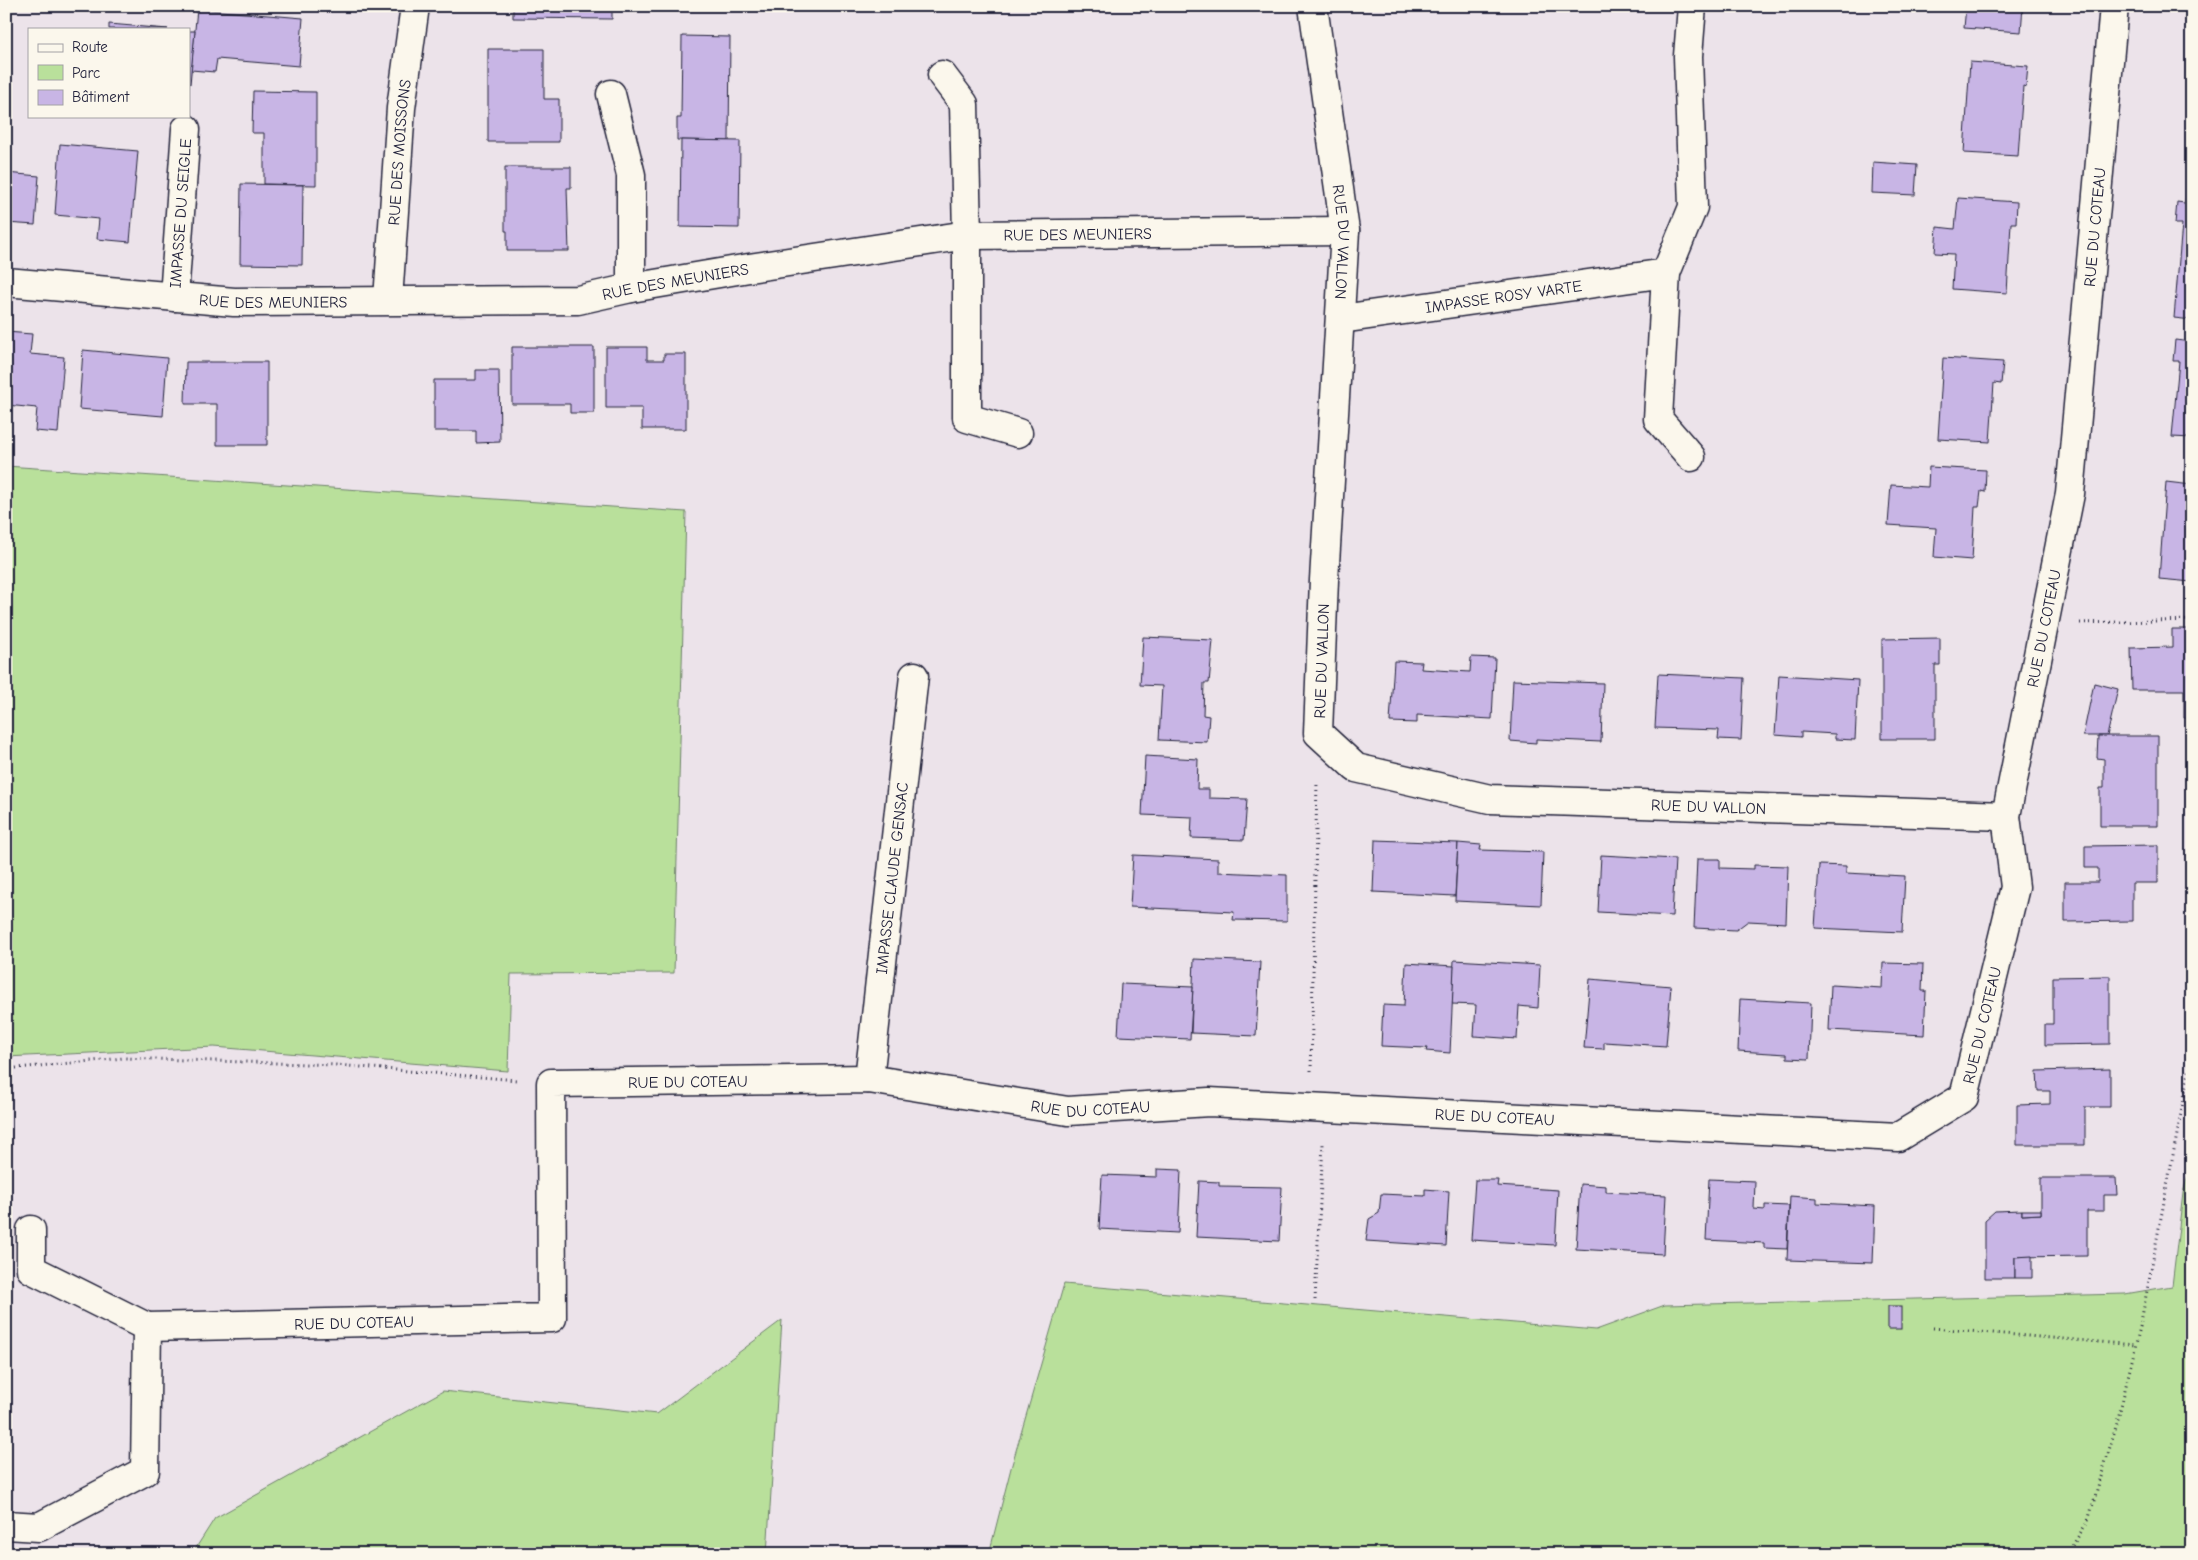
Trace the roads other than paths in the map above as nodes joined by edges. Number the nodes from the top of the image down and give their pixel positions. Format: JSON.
{"nodes":[{"id":1,"x":415,"y":6,"type":"edge"},
{"id":2,"x":1313,"y":6,"type":"edge"},
{"id":3,"x":1692,"y":6,"type":"edge"},
{"id":4,"x":2114,"y":6,"type":"edge"},
{"id":5,"x":942,"y":75,"type":"dead end"},
{"id":6,"x":611,"y":94,"type":"dead end"},
{"id":7,"x":186,"y":129,"type":"dead end"},
{"id":8,"x":1345,"y":231,"type":"junction"},
{"id":9,"x":967,"y":235,"type":"junction"},
{"id":10,"x":1666,"y":273,"type":"junction"},
{"id":11,"x":6,"y":282,"type":"edge"},
{"id":12,"x":632,"y":288,"type":"junction"},
{"id":13,"x":174,"y":297,"type":"junction"},
{"id":14,"x":388,"y":300,"type":"junction"},
{"id":15,"x":1341,"y":319,"type":"junction"},
{"id":16,"x":1018,"y":433,"type":"dead end"},
{"id":17,"x":1691,"y":457,"type":"dead end"},
{"id":18,"x":914,"y":676,"type":"dead end"},
{"id":19,"x":2006,"y":816,"type":"junction"},
{"id":20,"x":869,"y":1079,"type":"junction"},
{"id":21,"x":31,"y":1230,"type":"dead end"},
{"id":22,"x":147,"y":1327,"type":"junction"},
{"id":23,"x":6,"y":1524,"type":"edge"}],
"edges":[{"from":1,"to":14,"type":"street","name":"RUE DES MOISSONS"},
{"from":2,"to":8,"type":"street","name":"RUE DU VALLON"},
{"from":3,"to":10,"type":"street"},
{"from":4,"to":19,"type":"street","name":"RUE DU COTEAU"},
{"from":5,"to":9,"type":"street"},
{"from":6,"to":12,"type":"street"},
{"from":7,"to":13,"type":"street","name":"IMPASSE DU SEIGLE"},
{"from":8,"to":9,"type":"street","name":"RUE DES MEUNIERS"},
{"from":8,"to":15,"type":"street","name":"RUE DU VALLON"},
{"from":9,"to":12,"type":"street","name":"RUE DES MEUNIERS"},
{"from":9,"to":16,"type":"street"},
{"from":10,"to":15,"type":"street","name":"IMPASSE ROSY VARTE"},
{"from":10,"to":17,"type":"street"},
{"from":11,"to":13,"type":"street","name":"RUE DES MEUNIERS"},
{"from":12,"to":14,"type":"street","name":"RUE DES MEUNIERS"},
{"from":13,"to":14,"type":"street","name":"RUE DES MEUNIERS"},
{"from":15,"to":19,"type":"street","name":"RUE DU VALLON"},
{"from":18,"to":20,"type":"street","name":"IMPASSE CLAUDE GENSAC"},
{"from":19,"to":20,"type":"street","name":"RUE DU COTEAU"},
{"from":20,"to":22,"type":"street","name":"RUE DU COTEAU"},
{"from":21,"to":22,"type":"street","name":"RUE DU COTEAU"},
{"from":22,"to":23,"type":"street"}]}
